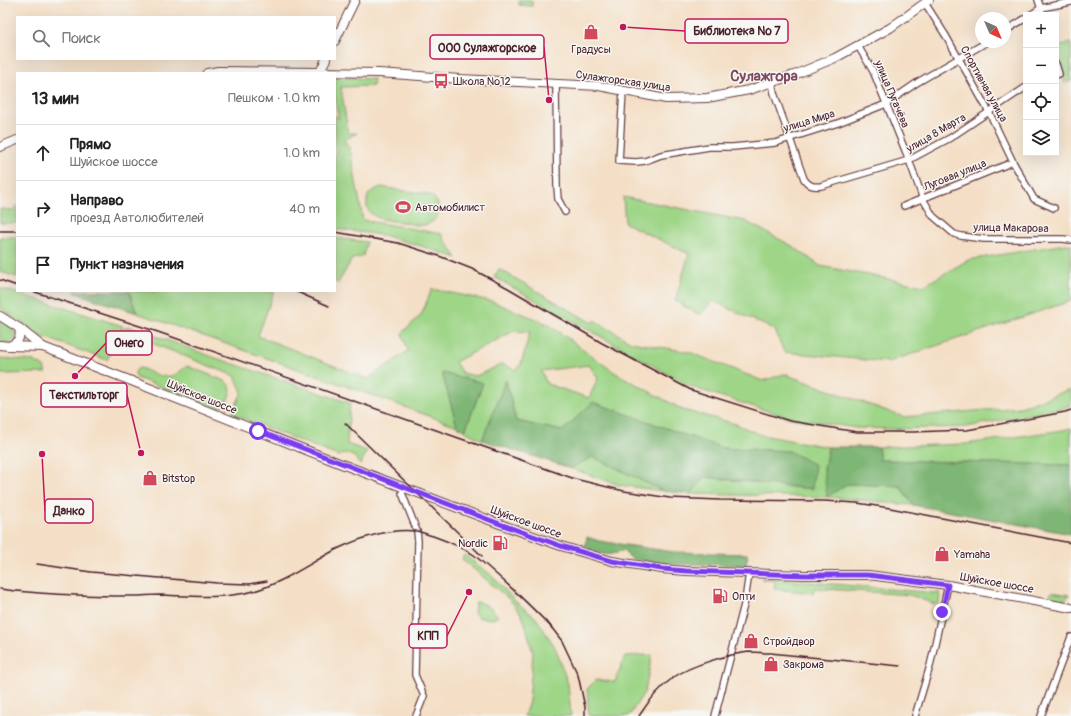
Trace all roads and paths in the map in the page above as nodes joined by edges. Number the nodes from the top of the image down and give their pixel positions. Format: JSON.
{"nodes":[{"id":1,"x":355,"y":0,"type":"edge"},
{"id":2,"x":1038,"y":0,"type":"edge"},
{"id":3,"x":927,"y":2,"type":"edge"},
{"id":4,"x":1071,"y":2,"type":"edge"},
{"id":5,"x":1041,"y":8,"type":"junction"},
{"id":6,"x":1035,"y":12,"type":"edge"},
{"id":7,"x":1042,"y":12,"type":"edge"},
{"id":8,"x":1023,"y":20,"type":"edge"},
{"id":9,"x":1011,"y":27,"type":"edge"},
{"id":10,"x":336,"y":39,"type":"edge"},
{"id":11,"x":858,"y":46,"type":"junction"},
{"id":12,"x":977,"y":48,"type":"edge"},
{"id":13,"x":959,"y":59,"type":"junction"},
{"id":14,"x":326,"y":60,"type":"edge"},
{"id":15,"x":212,"y":72,"type":"edge"},
{"id":16,"x":320,"y":72,"type":"joint"},
{"id":17,"x":336,"y":72,"type":"edge"},
{"id":18,"x":772,"y":82,"type":"junction"},
{"id":19,"x":556,"y":84,"type":"junction"},
{"id":20,"x":1023,"y":90,"type":"edge"},
{"id":21,"x":623,"y":91,"type":"junction"},
{"id":22,"x":886,"y":104,"type":"junction"},
{"id":23,"x":988,"y":112,"type":"junction"},
{"id":24,"x":790,"y":137,"type":"junction"},
{"id":25,"x":16,"y":140,"type":"edge"},
{"id":26,"x":0,"y":147,"type":"edge"},
{"id":27,"x":909,"y":160,"type":"junction"},
{"id":28,"x":1014,"y":162,"type":"junction"},
{"id":29,"x":923,"y":199,"type":"junction"},
{"id":30,"x":904,"y":206,"type":"dead end"},
{"id":31,"x":1054,"y":208,"type":"dead end"},
{"id":32,"x":565,"y":212,"type":"dead end"},
{"id":33,"x":933,"y":216,"type":"joint"},
{"id":34,"x":1071,"y":240,"type":"edge"},
{"id":35,"x":0,"y":316,"type":"edge"},
{"id":36,"x":19,"y":328,"type":"junction"},
{"id":37,"x":0,"y":345,"type":"edge"},
{"id":38,"x":9,"y":346,"type":"junction"},
{"id":39,"x":43,"y":347,"type":"junction"},
{"id":40,"x":404,"y":488,"type":"junction"},
{"id":41,"x":749,"y":573,"type":"junction"},
{"id":42,"x":948,"y":585,"type":"junction"},
{"id":43,"x":1071,"y":608,"type":"edge"},
{"id":44,"x":1071,"y":637,"type":"edge"},
{"id":45,"x":416,"y":716,"type":"edge"},
{"id":46,"x":715,"y":716,"type":"edge"},
{"id":47,"x":915,"y":716,"type":"edge"},
{"id":48,"x":1041,"y":716,"type":"edge"}],
"edges":[{"from":1,"to":10,"type":"main road"},
{"from":2,"to":5,"type":"street"},
{"from":3,"to":11,"type":"main road","name":"Сулажгорская улица"},
{"from":3,"to":13,"type":"street","name":"Спортивная улица"},
{"from":4,"to":5,"type":"street"},
{"from":5,"to":6,"type":"street"},
{"from":5,"to":7,"type":"street"},
{"from":8,"to":9,"type":"street"},
{"from":11,"to":18,"type":"main road","name":"Сулажгорская улица"},
{"from":11,"to":22,"type":"street","name":"улица Пугачёва"},
{"from":12,"to":13,"type":"street","name":"улица Мира"},
{"from":13,"to":22,"type":"street","name":"улица Мира"},
{"from":13,"to":23,"type":"street","name":"Спортивная улица"},
{"from":14,"to":16,"type":"main road"},
{"from":15,"to":16,"type":"main road","name":"Сулажгорская улица"},
{"from":17,"to":19,"type":"main road","name":"Сулажгорская улица"},
{"from":18,"to":21,"type":"main road","name":"Сулажгорская улица"},
{"from":18,"to":24,"type":"street"},
{"from":19,"to":21,"type":"main road","name":"Сулажгорская улица"},
{"from":19,"to":32,"type":"street"},
{"from":20,"to":23,"type":"street","name":"улица 8 Марта"},
{"from":21,"to":24,"type":"street","name":"улица Мира"},
{"from":22,"to":24,"type":"street","name":"улица Мира"},
{"from":22,"to":27,"type":"street","name":"улица Пугачёва"},
{"from":23,"to":27,"type":"street","name":"улица 8 Марта"},
{"from":23,"to":28,"type":"street","name":"Спортивная улица"},
{"from":24,"to":27,"type":"street","name":"улица 8 Марта"},
{"from":25,"to":26,"type":"main road"},
{"from":27,"to":29,"type":"street","name":"улица Пугачёва"},
{"from":28,"to":29,"type":"street","name":"Луговая улица"},
{"from":28,"to":31,"type":"street","name":"Спортивная улица"},
{"from":29,"to":30,"type":"street","name":"Луговая улица"},
{"from":29,"to":33,"type":"street","name":"улица Пугачёва"},
{"from":33,"to":34,"type":"street","name":"улица Макарова"},
{"from":35,"to":36,"type":"main road"},
{"from":36,"to":38,"type":"main road"},
{"from":36,"to":39,"type":"main road"},
{"from":37,"to":38,"type":"main road","name":"Шуйское шоссе"},
{"from":38,"to":39,"type":"main road","name":"Шуйское шоссе"},
{"from":39,"to":40,"type":"main road","name":"Шуйское шоссе"},
{"from":40,"to":41,"type":"main road","name":"Шуйское шоссе"},
{"from":40,"to":45,"type":"street"},
{"from":41,"to":42,"type":"main road","name":"Шуйское шоссе"},
{"from":41,"to":46,"type":"street"},
{"from":42,"to":43,"type":"main road","name":"Шуйское шоссе"},
{"from":42,"to":47,"type":"street"},
{"from":44,"to":48,"type":"street"}]}
